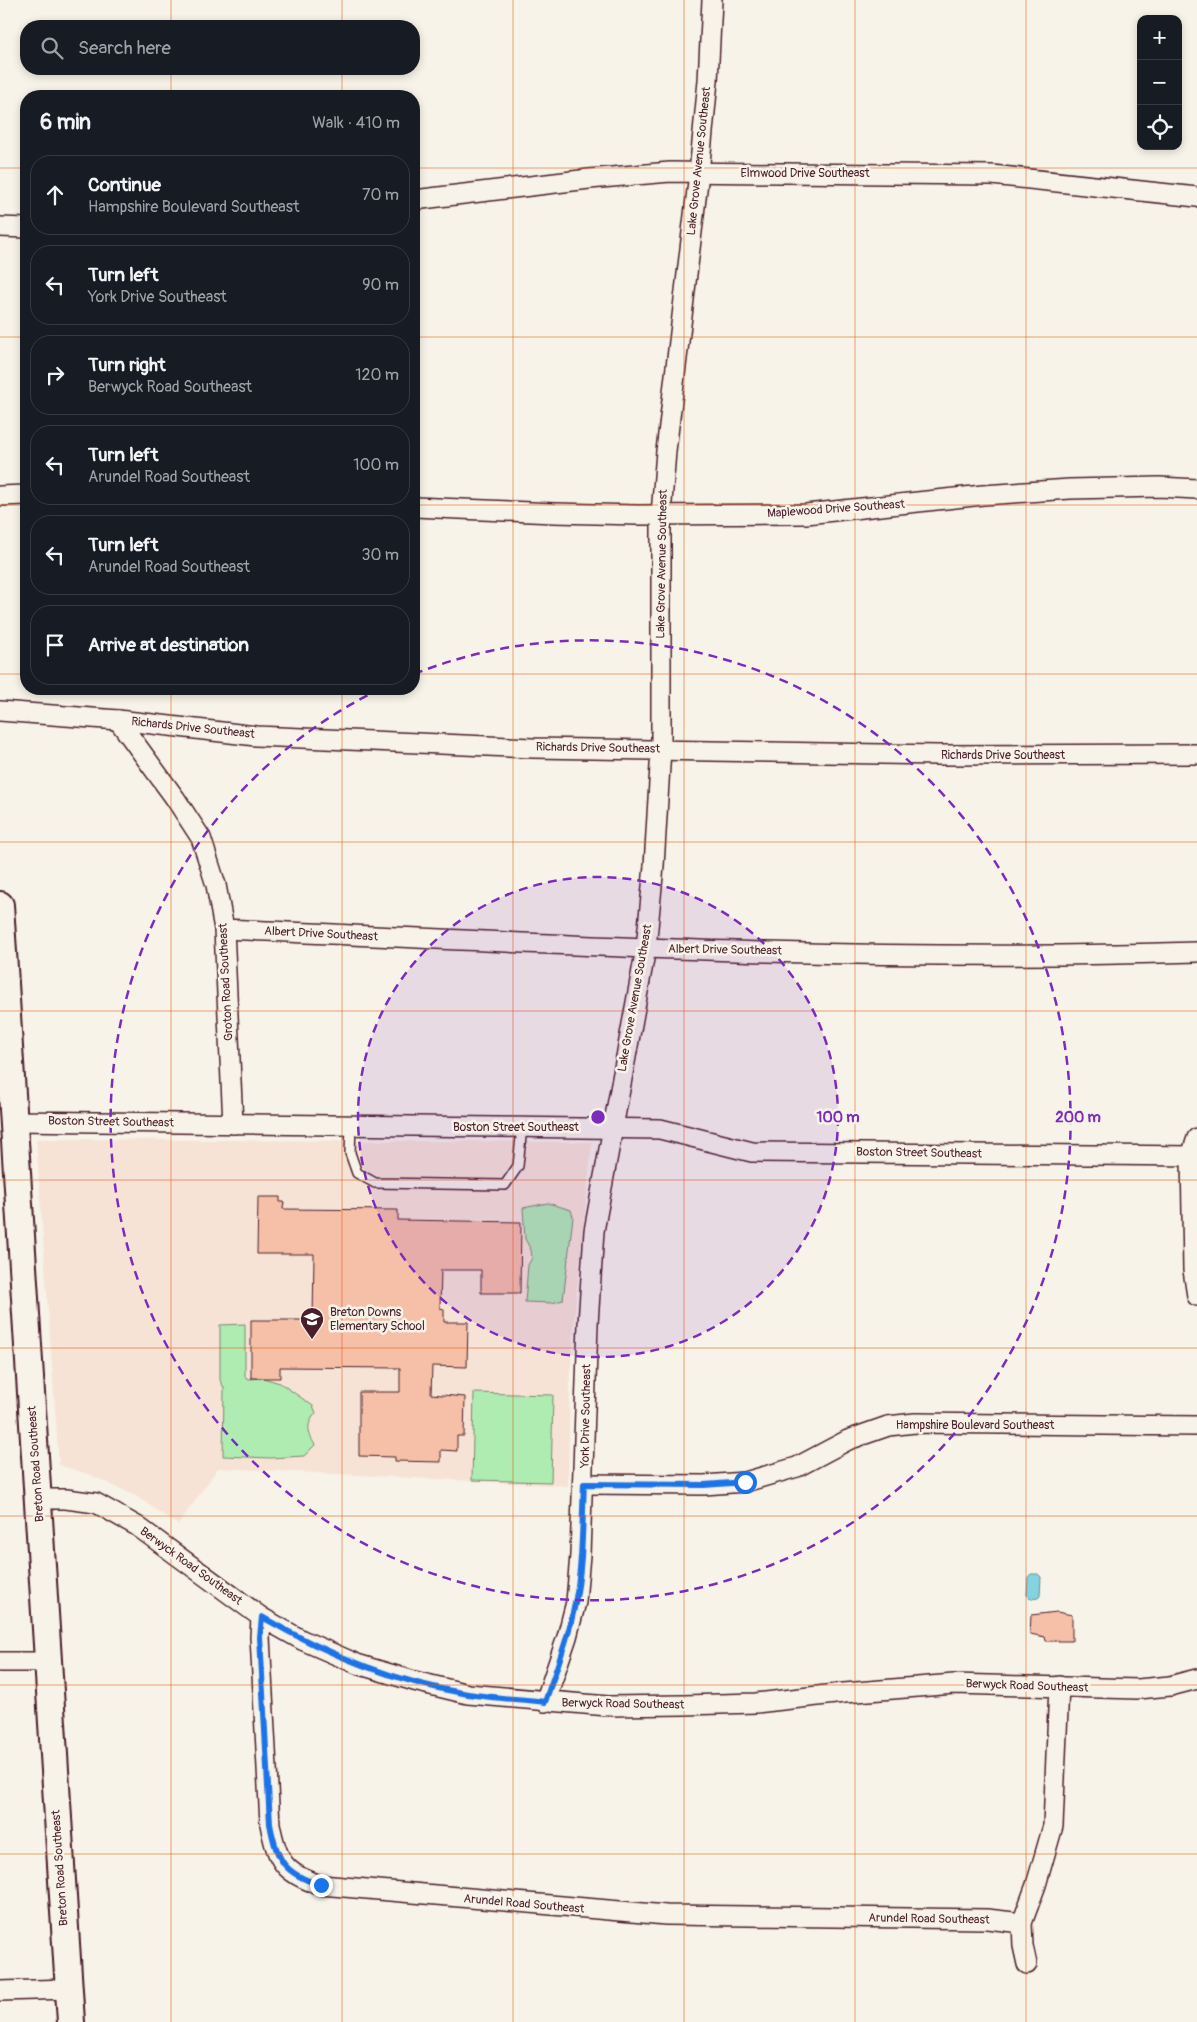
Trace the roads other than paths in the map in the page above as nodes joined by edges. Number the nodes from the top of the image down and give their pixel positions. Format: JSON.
{"nodes":[{"id":1,"x":712,"y":0,"type":"edge"},
{"id":2,"x":699,"y":173,"type":"junction"},
{"id":3,"x":1197,"y":197,"type":"edge"},
{"id":4,"x":420,"y":199,"type":"edge"},
{"id":5,"x":0,"y":227,"type":"edge"},
{"id":6,"x":20,"y":228,"type":"edge"},
{"id":7,"x":1197,"y":488,"type":"edge"},
{"id":8,"x":20,"y":495,"type":"edge"},
{"id":9,"x":0,"y":496,"type":"edge"},
{"id":10,"x":420,"y":507,"type":"edge"},
{"id":11,"x":661,"y":515,"type":"junction"},
{"id":12,"x":0,"y":711,"type":"edge"},
{"id":13,"x":118,"y":720,"type":"junction"},
{"id":14,"x":661,"y":749,"type":"junction"},
{"id":15,"x":1197,"y":754,"type":"edge"},
{"id":16,"x":0,"y":906,"type":"edge"},
{"id":17,"x":224,"y":929,"type":"junction"},
{"id":18,"x":646,"y":948,"type":"junction"},
{"id":19,"x":1197,"y":952,"type":"edge"},
{"id":20,"x":13,"y":1121,"type":"junction"},
{"id":21,"x":233,"y":1124,"type":"junction"},
{"id":22,"x":351,"y":1125,"type":"junction"},
{"id":23,"x":522,"y":1127,"type":"junction"},
{"id":24,"x":612,"y":1128,"type":"junction"},
{"id":25,"x":1197,"y":1138,"type":"edge"},
{"id":26,"x":1194,"y":1156,"type":"edge"},
{"id":27,"x":1197,"y":1296,"type":"edge"},
{"id":28,"x":1197,"y":1426,"type":"edge"},
{"id":29,"x":584,"y":1484,"type":"junction"},
{"id":30,"x":39,"y":1499,"type":"junction"},
{"id":31,"x":262,"y":1617,"type":"junction"},
{"id":32,"x":0,"y":1662,"type":"edge"},
{"id":33,"x":47,"y":1662,"type":"junction"},
{"id":34,"x":1197,"y":1679,"type":"edge"},
{"id":35,"x":1059,"y":1686,"type":"junction"},
{"id":36,"x":545,"y":1702,"type":"junction"},
{"id":37,"x":1022,"y":1924,"type":"junction"},
{"id":38,"x":1027,"y":1964,"type":"dead end"},
{"id":39,"x":69,"y":1989,"type":"junction"},
{"id":40,"x":0,"y":1991,"type":"edge"},
{"id":41,"x":71,"y":2022,"type":"edge"}],
"edges":[{"from":1,"to":2,"type":"street","name":"Lake Grove Avenue Southeast"},
{"from":2,"to":3,"type":"street","name":"Elmwood Drive Southeast"},
{"from":2,"to":4,"type":"street","name":"Elmwood Drive Southeast"},
{"from":2,"to":11,"type":"street","name":"Lake Grove Avenue Southeast"},
{"from":5,"to":6,"type":"street"},
{"from":7,"to":11,"type":"street","name":"Maplewood Drive Southeast"},
{"from":8,"to":9,"type":"street"},
{"from":10,"to":11,"type":"street","name":"Maplewood Drive Southeast"},
{"from":11,"to":14,"type":"street","name":"Lake Grove Avenue Southeast"},
{"from":12,"to":13,"type":"street","name":"Richards Drive Southeast"},
{"from":13,"to":14,"type":"street","name":"Richards Drive Southeast"},
{"from":13,"to":17,"type":"street","name":"Groton Road Southeast"},
{"from":14,"to":15,"type":"street","name":"Richards Drive Southeast"},
{"from":14,"to":18,"type":"street","name":"Lake Grove Avenue Southeast"},
{"from":16,"to":20,"type":"main road","name":"Breton Road Southeast"},
{"from":17,"to":18,"type":"street","name":"Albert Drive Southeast"},
{"from":17,"to":21,"type":"street","name":"Groton Road Southeast"},
{"from":18,"to":19,"type":"street","name":"Albert Drive Southeast"},
{"from":18,"to":24,"type":"street","name":"Lake Grove Avenue Southeast"},
{"from":20,"to":21,"type":"street","name":"Boston Street Southeast"},
{"from":20,"to":30,"type":"main road","name":"Breton Road Southeast"},
{"from":21,"to":22,"type":"street","name":"Boston Street Southeast"},
{"from":22,"to":23,"type":"street","name":"Boston Street Southeast"},
{"from":22,"to":23,"type":"lane"},
{"from":23,"to":24,"type":"street","name":"Boston Street Southeast"},
{"from":24,"to":26,"type":"street","name":"Boston Street Southeast"},
{"from":24,"to":29,"type":"street","name":"York Drive Southeast"},
{"from":25,"to":26,"type":"street"},
{"from":26,"to":27,"type":"street"},
{"from":28,"to":29,"type":"street","name":"Hampshire Boulevard Southeast"},
{"from":29,"to":36,"type":"street","name":"York Drive Southeast"},
{"from":30,"to":31,"type":"street","name":"Berwyck Road Southeast"},
{"from":30,"to":33,"type":"main road","name":"Breton Road Southeast"},
{"from":31,"to":36,"type":"street","name":"Berwyck Road Southeast"},
{"from":31,"to":37,"type":"street","name":"Arundel Road Southeast"},
{"from":32,"to":33,"type":"street"},
{"from":33,"to":39,"type":"main road","name":"Breton Road Southeast"},
{"from":34,"to":35,"type":"street","name":"Berwyck Road Southeast"},
{"from":35,"to":36,"type":"street","name":"Berwyck Road Southeast"},
{"from":35,"to":37,"type":"street"},
{"from":37,"to":38,"type":"street"},
{"from":39,"to":40,"type":"street"},
{"from":39,"to":41,"type":"main road","name":"Breton Road Southeast"}]}
